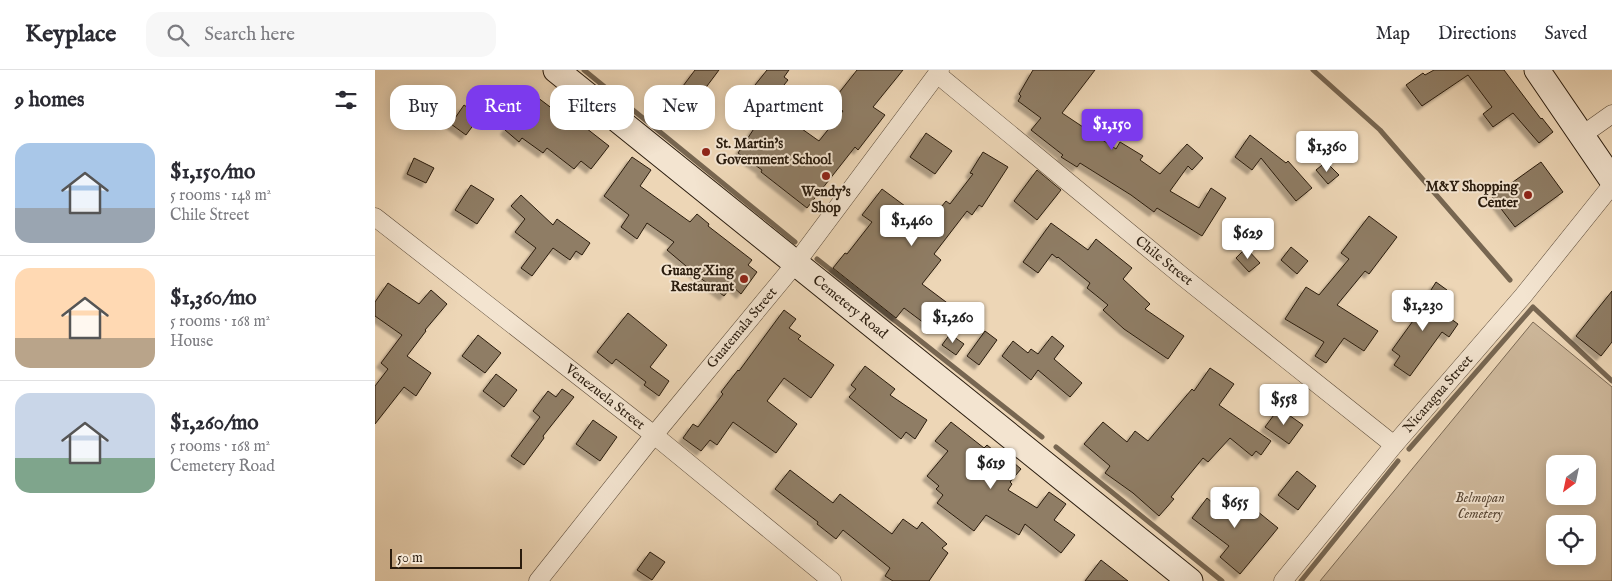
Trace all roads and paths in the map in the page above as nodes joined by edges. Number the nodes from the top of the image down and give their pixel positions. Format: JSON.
{"nodes":[{"id":1,"x":557,"y":70,"type":"edge"},
{"id":2,"x":1537,"y":70,"type":"edge"},
{"id":3,"x":939,"y":72,"type":"edge"},
{"id":4,"x":1612,"y":114,"type":"edge"},
{"id":5,"x":1581,"y":136,"type":"junction"},
{"id":6,"x":1612,"y":180,"type":"edge"},
{"id":7,"x":1612,"y":185,"type":"edge"},
{"id":8,"x":375,"y":217,"type":"edge"},
{"id":9,"x":796,"y":263,"type":"junction"},
{"id":10,"x":654,"y":435,"type":"junction"},
{"id":11,"x":1394,"y":445,"type":"junction"},
{"id":12,"x":538,"y":581,"type":"edge"},
{"id":13,"x":832,"y":581,"type":"edge"},
{"id":14,"x":1190,"y":581,"type":"edge"},
{"id":15,"x":1283,"y":581,"type":"edge"}],
"edges":[{"from":1,"to":9,"type":"street","name":"Cemetery Road"},
{"from":2,"to":5,"type":"street"},
{"from":3,"to":9,"type":"street","name":"Guatemala Street"},
{"from":3,"to":11,"type":"street","name":"Chile Street"},
{"from":4,"to":5,"type":"street"},
{"from":5,"to":6,"type":"street"},
{"from":7,"to":11,"type":"street","name":"Nicaragua Street"},
{"from":8,"to":10,"type":"street","name":"Venezuela Street"},
{"from":9,"to":10,"type":"street","name":"Guatemala Street"},
{"from":9,"to":14,"type":"street","name":"Cemetery Road"},
{"from":10,"to":12,"type":"street","name":"Guatemala Street"},
{"from":10,"to":13,"type":"street","name":"Venezuela Street"},
{"from":11,"to":15,"type":"street","name":"Nicaragua Street"}]}
